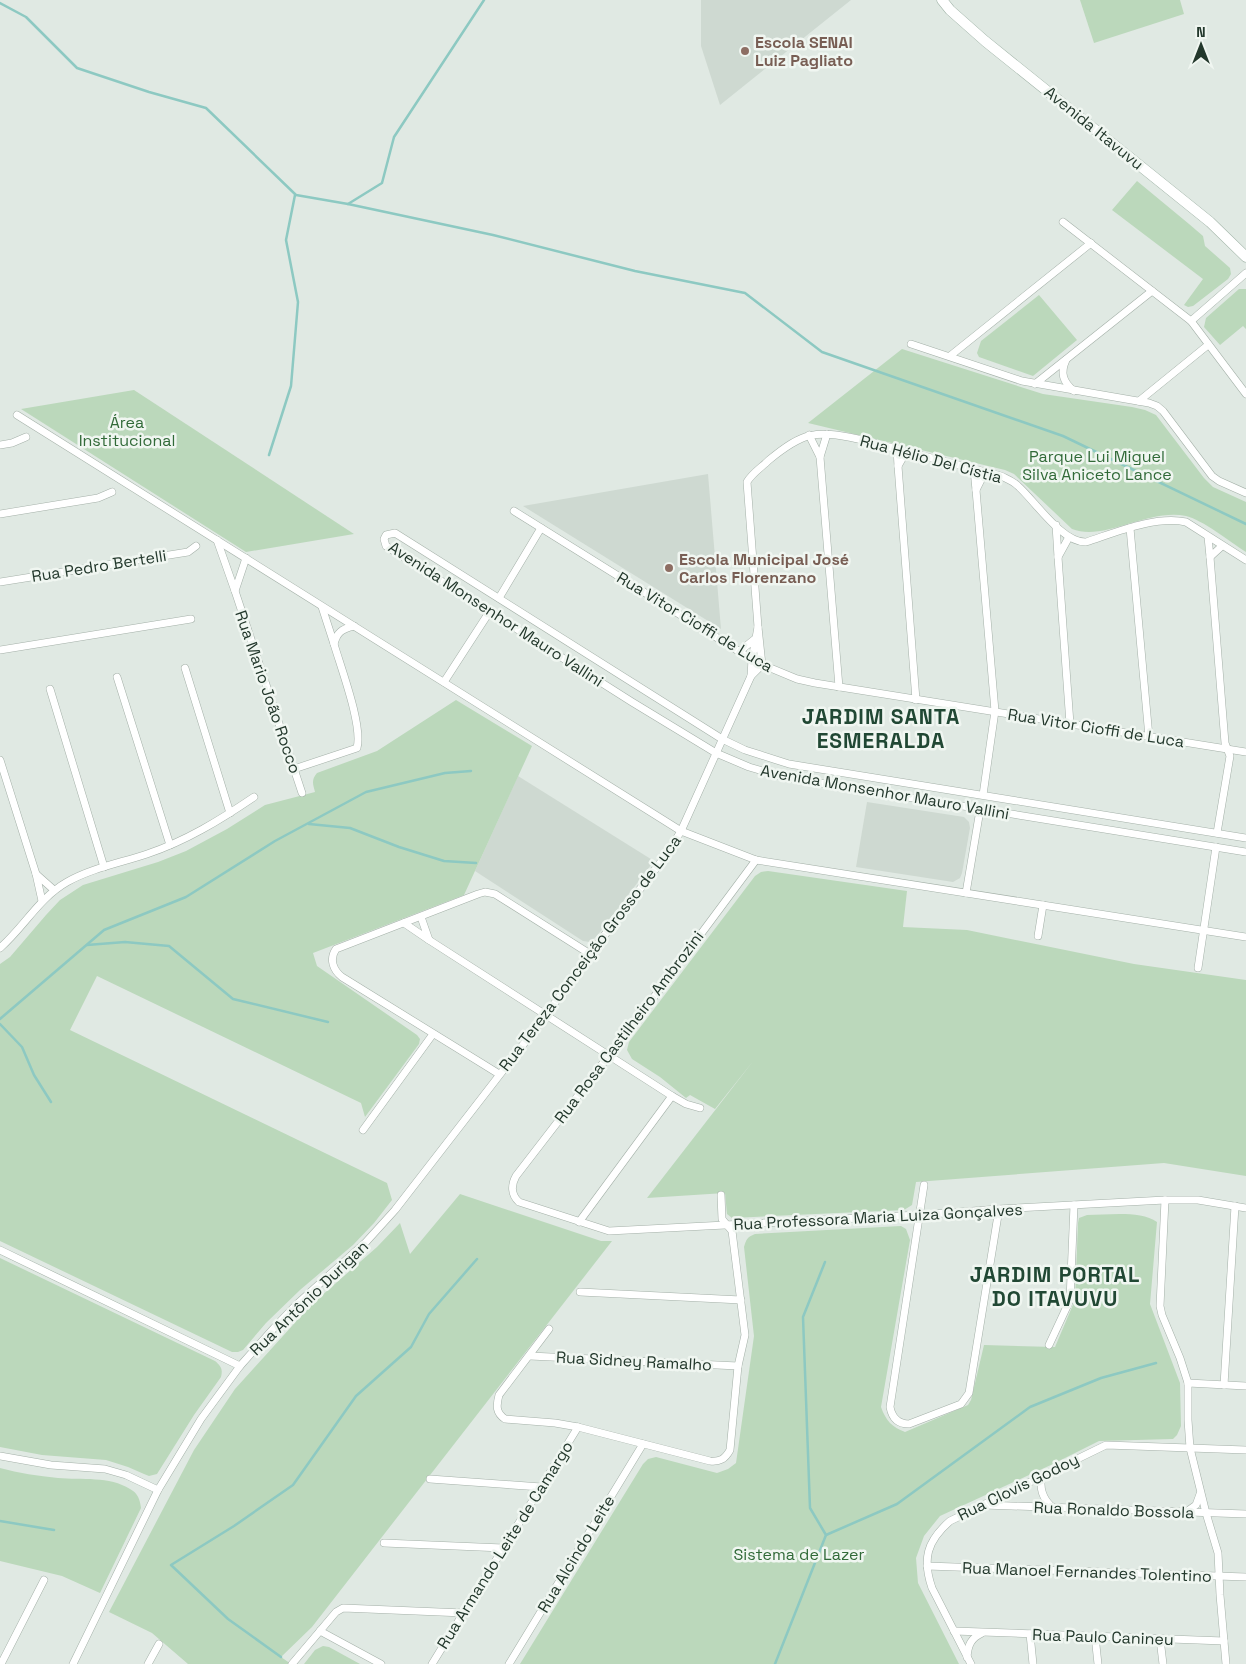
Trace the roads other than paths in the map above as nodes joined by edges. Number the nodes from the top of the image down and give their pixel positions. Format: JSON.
{"nodes":[{"id":1,"x":942,"y":0,"type":"edge"},
{"id":2,"x":1063,"y":222,"type":"dead end"},
{"id":3,"x":1090,"y":243,"type":"junction"},
{"id":4,"x":1246,"y":257,"type":"edge"},
{"id":5,"x":1246,"y":273,"type":"edge"},
{"id":6,"x":1152,"y":292,"type":"junction"},
{"id":7,"x":1191,"y":321,"type":"junction"},
{"id":8,"x":911,"y":344,"type":"dead end"},
{"id":9,"x":1208,"y":345,"type":"junction"},
{"id":10,"x":950,"y":356,"type":"junction"},
{"id":11,"x":1067,"y":359,"type":"junction"},
{"id":12,"x":1035,"y":384,"type":"junction"},
{"id":13,"x":1074,"y":391,"type":"junction"},
{"id":14,"x":1246,"y":394,"type":"edge"},
{"id":15,"x":1139,"y":401,"type":"junction"},
{"id":16,"x":18,"y":415,"type":"dead end"},
{"id":17,"x":827,"y":434,"type":"junction"},
{"id":18,"x":809,"y":435,"type":"junction"},
{"id":19,"x":26,"y":437,"type":"dead end"},
{"id":20,"x":0,"y":445,"type":"edge"},
{"id":21,"x":897,"y":450,"type":"junction"},
{"id":22,"x":906,"y":452,"type":"junction"},
{"id":23,"x":820,"y":457,"type":"junction"},
{"id":24,"x":898,"y":466,"type":"junction"},
{"id":25,"x":974,"y":470,"type":"junction"},
{"id":26,"x":985,"y":472,"type":"junction"},
{"id":27,"x":750,"y":477,"type":"joint"},
{"id":28,"x":976,"y":490,"type":"junction"},
{"id":29,"x":112,"y":492,"type":"dead end"},
{"id":30,"x":1246,"y":493,"type":"edge"},
{"id":31,"x":514,"y":511,"type":"dead end"},
{"id":32,"x":0,"y":514,"type":"edge"},
{"id":33,"x":1056,"y":525,"type":"junction"},
{"id":34,"x":541,"y":528,"type":"junction"},
{"id":35,"x":1130,"y":528,"type":"junction"},
{"id":36,"x":1069,"y":537,"type":"junction"},
{"id":37,"x":1208,"y":537,"type":"junction"},
{"id":38,"x":216,"y":540,"type":"junction"},
{"id":39,"x":196,"y":546,"type":"dead end"},
{"id":40,"x":1222,"y":546,"type":"junction"},
{"id":41,"x":242,"y":556,"type":"junction"},
{"id":42,"x":1058,"y":556,"type":"junction"},
{"id":43,"x":1210,"y":557,"type":"junction"},
{"id":44,"x":1246,"y":560,"type":"edge"},
{"id":45,"x":230,"y":574,"type":"junction"},
{"id":46,"x":0,"y":582,"type":"edge"},
{"id":47,"x":234,"y":591,"type":"junction"},
{"id":48,"x":499,"y":598,"type":"junction"},
{"id":49,"x":322,"y":606,"type":"junction"},
{"id":50,"x":490,"y":611,"type":"junction"},
{"id":51,"x":191,"y":619,"type":"dead end"},
{"id":52,"x":343,"y":619,"type":"junction"},
{"id":53,"x":354,"y":626,"type":"junction"},
{"id":54,"x":758,"y":627,"type":"junction"},
{"id":55,"x":338,"y":633,"type":"junction"},
{"id":56,"x":756,"y":638,"type":"junction"},
{"id":57,"x":334,"y":644,"type":"junction"},
{"id":58,"x":0,"y":650,"type":"edge"},
{"id":59,"x":740,"y":651,"type":"junction"},
{"id":60,"x":752,"y":659,"type":"junction"},
{"id":61,"x":762,"y":665,"type":"junction"},
{"id":62,"x":185,"y":668,"type":"dead end"},
{"id":63,"x":751,"y":676,"type":"junction"},
{"id":64,"x":118,"y":678,"type":"dead end"},
{"id":65,"x":444,"y":682,"type":"junction"},
{"id":66,"x":839,"y":687,"type":"junction"},
{"id":67,"x":50,"y":689,"type":"dead end"},
{"id":68,"x":916,"y":700,"type":"junction"},
{"id":69,"x":995,"y":711,"type":"junction"},
{"id":70,"x":1070,"y":724,"type":"junction"},
{"id":71,"x":1149,"y":737,"type":"junction"},
{"id":72,"x":722,"y":739,"type":"junction"},
{"id":73,"x":1227,"y":749,"type":"junction"},
{"id":74,"x":1246,"y":752,"type":"edge"},
{"id":75,"x":716,"y":753,"type":"junction"},
{"id":76,"x":0,"y":760,"type":"edge"},
{"id":77,"x":294,"y":769,"type":"junction"},
{"id":78,"x":302,"y":793,"type":"dead end"},
{"id":79,"x":983,"y":795,"type":"junction"},
{"id":80,"x":254,"y":797,"type":"dead end"},
{"id":81,"x":980,"y":810,"type":"junction"},
{"id":82,"x":230,"y":813,"type":"junction"},
{"id":83,"x":681,"y":831,"type":"junction"},
{"id":84,"x":1218,"y":833,"type":"junction"},
{"id":85,"x":1246,"y":838,"type":"edge"},
{"id":86,"x":170,"y":845,"type":"junction"},
{"id":87,"x":1216,"y":848,"type":"junction"},
{"id":88,"x":1246,"y":852,"type":"edge"},
{"id":89,"x":756,"y":860,"type":"junction"},
{"id":90,"x":104,"y":867,"type":"junction"},
{"id":91,"x":36,"y":874,"type":"junction"},
{"id":92,"x":54,"y":890,"type":"junction"},
{"id":93,"x":966,"y":893,"type":"junction"},
{"id":94,"x":42,"y":901,"type":"junction"},
{"id":95,"x":1043,"y":905,"type":"junction"},
{"id":96,"x":421,"y":917,"type":"junction"},
{"id":97,"x":404,"y":923,"type":"junction"},
{"id":98,"x":1203,"y":931,"type":"junction"},
{"id":99,"x":1038,"y":936,"type":"dead end"},
{"id":100,"x":1246,"y":937,"type":"edge"},
{"id":101,"x":429,"y":940,"type":"junction"},
{"id":102,"x":0,"y":948,"type":"edge"},
{"id":103,"x":590,"y":954,"type":"junction"},
{"id":104,"x":1198,"y":968,"type":"dead end"},
{"id":105,"x":546,"y":1015,"type":"junction"},
{"id":106,"x":433,"y":1034,"type":"junction"},
{"id":107,"x":610,"y":1054,"type":"junction"},
{"id":108,"x":499,"y":1074,"type":"junction"},
{"id":109,"x":672,"y":1096,"type":"junction"},
{"id":110,"x":700,"y":1108,"type":"dead end"},
{"id":111,"x":363,"y":1130,"type":"dead end"},
{"id":112,"x":924,"y":1185,"type":"dead end"},
{"id":113,"x":721,"y":1195,"type":"dead end"},
{"id":114,"x":515,"y":1198,"type":"joint"},
{"id":115,"x":1165,"y":1200,"type":"junction"},
{"id":116,"x":1074,"y":1205,"type":"junction"},
{"id":117,"x":1235,"y":1206,"type":"junction"},
{"id":118,"x":1246,"y":1208,"type":"edge"},
{"id":119,"x":998,"y":1209,"type":"junction"},
{"id":120,"x":395,"y":1210,"type":"joint"},
{"id":121,"x":920,"y":1215,"type":"junction"},
{"id":122,"x":579,"y":1222,"type":"junction"},
{"id":123,"x":728,"y":1226,"type":"junction"},
{"id":124,"x":0,"y":1250,"type":"edge"},
{"id":125,"x":580,"y":1292,"type":"dead end"},
{"id":126,"x":741,"y":1300,"type":"junction"},
{"id":127,"x":549,"y":1329,"type":"dead end"},
{"id":128,"x":1049,"y":1345,"type":"dead end"},
{"id":129,"x":530,"y":1356,"type":"junction"},
{"id":130,"x":240,"y":1366,"type":"junction"},
{"id":131,"x":738,"y":1366,"type":"junction"},
{"id":132,"x":1188,"y":1383,"type":"junction"},
{"id":133,"x":1224,"y":1385,"type":"junction"},
{"id":134,"x":1246,"y":1386,"type":"edge"},
{"id":135,"x":578,"y":1427,"type":"junction"},
{"id":136,"x":644,"y":1444,"type":"junction"},
{"id":137,"x":1190,"y":1448,"type":"junction"},
{"id":138,"x":1246,"y":1450,"type":"edge"},
{"id":139,"x":0,"y":1456,"type":"edge"},
{"id":140,"x":1042,"y":1475,"type":"junction"},
{"id":141,"x":430,"y":1479,"type":"dead end"},
{"id":142,"x":541,"y":1487,"type":"junction"},
{"id":143,"x":158,"y":1490,"type":"junction"},
{"id":144,"x":1201,"y":1491,"type":"junction"},
{"id":145,"x":983,"y":1505,"type":"junction"},
{"id":146,"x":1052,"y":1507,"type":"junction"},
{"id":147,"x":1186,"y":1512,"type":"junction"},
{"id":148,"x":1206,"y":1513,"type":"junction"},
{"id":149,"x":1225,"y":1514,"type":"junction"},
{"id":150,"x":1246,"y":1514,"type":"edge"},
{"id":151,"x":1211,"y":1531,"type":"junction"},
{"id":152,"x":384,"y":1542,"type":"dead end"},
{"id":153,"x":503,"y":1548,"type":"junction"},
{"id":154,"x":927,"y":1566,"type":"junction"},
{"id":155,"x":1219,"y":1576,"type":"junction"},
{"id":156,"x":1246,"y":1577,"type":"edge"},
{"id":157,"x":44,"y":1580,"type":"dead end"},
{"id":158,"x":464,"y":1613,"type":"junction"},
{"id":159,"x":320,"y":1631,"type":"junction"},
{"id":160,"x":954,"y":1632,"type":"junction"},
{"id":161,"x":983,"y":1632,"type":"junction"},
{"id":162,"x":1030,"y":1634,"type":"junction"},
{"id":163,"x":1095,"y":1636,"type":"junction"},
{"id":164,"x":1160,"y":1639,"type":"junction"},
{"id":165,"x":1224,"y":1641,"type":"junction"},
{"id":166,"x":159,"y":1644,"type":"dead end"},
{"id":167,"x":969,"y":1661,"type":"edge"},
{"id":168,"x":1,"y":1664,"type":"edge"},
{"id":169,"x":73,"y":1664,"type":"edge"},
{"id":170,"x":148,"y":1664,"type":"edge"},
{"id":171,"x":292,"y":1664,"type":"edge"},
{"id":172,"x":381,"y":1664,"type":"edge"},
{"id":173,"x":432,"y":1664,"type":"edge"},
{"id":174,"x":509,"y":1664,"type":"edge"},
{"id":175,"x":1033,"y":1664,"type":"edge"},
{"id":176,"x":1098,"y":1664,"type":"edge"},
{"id":177,"x":1163,"y":1664,"type":"edge"},
{"id":178,"x":1226,"y":1664,"type":"edge"}],
"edges":[{"from":1,"to":4,"type":"main road","name":"Avenida Itavuvu"},
{"from":2,"to":3,"type":"street"},
{"from":3,"to":6,"type":"street"},
{"from":3,"to":10,"type":"street"},
{"from":5,"to":7,"type":"street"},
{"from":6,"to":7,"type":"street"},
{"from":6,"to":11,"type":"street"},
{"from":7,"to":9,"type":"street"},
{"from":8,"to":10,"type":"street"},
{"from":9,"to":14,"type":"street"},
{"from":9,"to":15,"type":"street"},
{"from":10,"to":12,"type":"street"},
{"from":11,"to":12,"type":"street"},
{"from":11,"to":13,"type":"street"},
{"from":12,"to":13,"type":"street"},
{"from":13,"to":15,"type":"street"},
{"from":15,"to":30,"type":"street"},
{"from":16,"to":38,"type":"street"},
{"from":17,"to":18,"type":"street","name":"Rua Hélio Del Cístia"},
{"from":17,"to":21,"type":"street","name":"Rua Hélio Del Cístia"},
{"from":17,"to":23,"type":"street"},
{"from":18,"to":23,"type":"street"},
{"from":18,"to":27,"type":"street","name":"Rua Hélio Del Cístia"},
{"from":19,"to":20,"type":"street"},
{"from":21,"to":22,"type":"street","name":"Rua Hélio Del Cístia"},
{"from":21,"to":24,"type":"street"},
{"from":22,"to":24,"type":"street"},
{"from":22,"to":25,"type":"street","name":"Rua Hélio Del Cístia"},
{"from":23,"to":66,"type":"street"},
{"from":24,"to":68,"type":"street"},
{"from":25,"to":26,"type":"street","name":"Rua Hélio Del Cístia"},
{"from":25,"to":28,"type":"street"},
{"from":26,"to":28,"type":"street"},
{"from":26,"to":33,"type":"street","name":"Rua Hélio Del Cístia"},
{"from":27,"to":54,"type":"street","name":"Rua Tereza Conceição Grosso de Luca"},
{"from":28,"to":69,"type":"street"},
{"from":29,"to":32,"type":"street"},
{"from":31,"to":34,"type":"street","name":"Rua Vitor Cioffi de Luca"},
{"from":33,"to":36,"type":"street","name":"Rua Hélio Del Cístia"},
{"from":33,"to":42,"type":"street"},
{"from":34,"to":48,"type":"street"},
{"from":34,"to":59,"type":"street","name":"Rua Vitor Cioffi de Luca"},
{"from":35,"to":36,"type":"street"},
{"from":35,"to":37,"type":"street"},
{"from":35,"to":71,"type":"street"},
{"from":36,"to":42,"type":"street"},
{"from":37,"to":40,"type":"street"},
{"from":37,"to":43,"type":"street"},
{"from":38,"to":41,"type":"street"},
{"from":38,"to":45,"type":"street","name":"Rua Mario João Rocco"},
{"from":39,"to":46,"type":"street","name":"Rua Pedro Bertelli"},
{"from":40,"to":43,"type":"street"},
{"from":40,"to":44,"type":"street"},
{"from":41,"to":45,"type":"street"},
{"from":41,"to":47,"type":"street","name":"Rua Mario João Rocco"},
{"from":41,"to":49,"type":"street"},
{"from":42,"to":70,"type":"street"},
{"from":43,"to":73,"type":"street"},
{"from":45,"to":47,"type":"street","name":"Rua Mario João Rocco"},
{"from":47,"to":77,"type":"street","name":"Rua Mario João Rocco"},
{"from":48,"to":50,"type":"street","name":"Avenida Monsenhor Mauro Vallini"},
{"from":48,"to":72,"type":"street","name":"Avenida Monsenhor Mauro Vallini"},
{"from":49,"to":52,"type":"street"},
{"from":49,"to":57,"type":"street"},
{"from":50,"to":65,"type":"street"},
{"from":50,"to":75,"type":"street","name":"Avenida Monsenhor Mauro Vallini"},
{"from":51,"to":58,"type":"street"},
{"from":52,"to":53,"type":"street"},
{"from":52,"to":55,"type":"street"},
{"from":53,"to":55,"type":"street"},
{"from":53,"to":65,"type":"street"},
{"from":54,"to":56,"type":"street","name":"Rua Tereza Conceição Grosso de Luca"},
{"from":54,"to":61,"type":"street","name":"Rua Tereza Conceição Grosso de Luca"},
{"from":55,"to":57,"type":"street"},
{"from":56,"to":59,"type":"street"},
{"from":56,"to":60,"type":"street","name":"Rua Tereza Conceição Grosso de Luca"},
{"from":57,"to":77,"type":"street"},
{"from":59,"to":60,"type":"street","name":"Rua Vitor Cioffi de Luca"},
{"from":60,"to":61,"type":"street","name":"Rua Vitor Cioffi de Luca"},
{"from":60,"to":63,"type":"street","name":"Rua Tereza Conceição Grosso de Luca"},
{"from":61,"to":63,"type":"street","name":"Rua Tereza Conceição Grosso de Luca"},
{"from":61,"to":66,"type":"street","name":"Rua Vitor Cioffi de Luca"},
{"from":62,"to":82,"type":"street"},
{"from":63,"to":72,"type":"street","name":"Rua Tereza Conceição Grosso de Luca"},
{"from":64,"to":86,"type":"street"},
{"from":65,"to":83,"type":"street"},
{"from":66,"to":68,"type":"street","name":"Rua Vitor Cioffi de Luca"},
{"from":67,"to":90,"type":"street"},
{"from":68,"to":69,"type":"street","name":"Rua Vitor Cioffi de Luca"},
{"from":69,"to":70,"type":"street","name":"Rua Vitor Cioffi de Luca"},
{"from":69,"to":79,"type":"street"},
{"from":70,"to":71,"type":"street","name":"Rua Vitor Cioffi de Luca"},
{"from":71,"to":73,"type":"street","name":"Rua Vitor Cioffi de Luca"},
{"from":72,"to":75,"type":"street","name":"Rua Tereza Conceição Grosso de Luca"},
{"from":72,"to":79,"type":"street","name":"Avenida Monsenhor Mauro Vallini"},
{"from":73,"to":74,"type":"street","name":"Rua Vitor Cioffi de Luca"},
{"from":73,"to":84,"type":"street"},
{"from":75,"to":81,"type":"street","name":"Avenida Monsenhor Mauro Vallini"},
{"from":75,"to":83,"type":"street","name":"Rua Tereza Conceição Grosso de Luca"},
{"from":76,"to":91,"type":"street"},
{"from":77,"to":78,"type":"street","name":"Rua Mario João Rocco"},
{"from":79,"to":84,"type":"street","name":"Avenida Monsenhor Mauro Vallini"},
{"from":80,"to":82,"type":"street"},
{"from":81,"to":87,"type":"street","name":"Avenida Monsenhor Mauro Vallini"},
{"from":81,"to":93,"type":"street"},
{"from":82,"to":86,"type":"street"},
{"from":83,"to":89,"type":"street"},
{"from":83,"to":103,"type":"street","name":"Rua Tereza Conceição Grosso de Luca"},
{"from":84,"to":85,"type":"street","name":"Avenida Monsenhor Mauro Vallini"},
{"from":86,"to":90,"type":"street"},
{"from":87,"to":88,"type":"street","name":"Avenida Monsenhor Mauro Vallini"},
{"from":87,"to":98,"type":"street"},
{"from":89,"to":93,"type":"street"},
{"from":89,"to":107,"type":"street","name":"Rua Rosa Castilheiro Ambrozini"},
{"from":90,"to":92,"type":"street"},
{"from":91,"to":92,"type":"street"},
{"from":91,"to":94,"type":"street"},
{"from":92,"to":94,"type":"street"},
{"from":93,"to":95,"type":"street"},
{"from":94,"to":102,"type":"street"},
{"from":95,"to":98,"type":"street"},
{"from":95,"to":99,"type":"street"},
{"from":96,"to":97,"type":"street"},
{"from":96,"to":101,"type":"street"},
{"from":96,"to":103,"type":"street"},
{"from":97,"to":101,"type":"street"},
{"from":97,"to":106,"type":"street"},
{"from":98,"to":100,"type":"street"},
{"from":98,"to":104,"type":"street"},
{"from":101,"to":105,"type":"street"},
{"from":103,"to":105,"type":"street","name":"Rua Tereza Conceição Grosso de Luca"},
{"from":105,"to":107,"type":"street"},
{"from":105,"to":108,"type":"street","name":"Rua Tereza Conceição Grosso de Luca"},
{"from":106,"to":108,"type":"street"},
{"from":106,"to":111,"type":"street"},
{"from":107,"to":109,"type":"street"},
{"from":107,"to":114,"type":"street","name":"Rua Rosa Castilheiro Ambrozini"},
{"from":108,"to":120,"type":"street","name":"Rua Tereza Conceição Grosso de Luca"},
{"from":109,"to":110,"type":"street"},
{"from":109,"to":122,"type":"street"},
{"from":112,"to":121,"type":"street"},
{"from":113,"to":123,"type":"street"},
{"from":114,"to":122,"type":"street","name":"Rua Professora Maria Luiza Gonçalves"},
{"from":115,"to":116,"type":"street","name":"Rua Professora Maria Luiza Gonçalves"},
{"from":115,"to":117,"type":"street","name":"Rua Professora Maria Luiza Gonçalves"},
{"from":115,"to":132,"type":"street"},
{"from":116,"to":119,"type":"street","name":"Rua Professora Maria Luiza Gonçalves"},
{"from":116,"to":128,"type":"street"},
{"from":117,"to":118,"type":"street","name":"Rua Professora Maria Luiza Gonçalves"},
{"from":117,"to":133,"type":"street"},
{"from":119,"to":121,"type":"street","name":"Rua Professora Maria Luiza Gonçalves"},
{"from":119,"to":121,"type":"street"},
{"from":120,"to":130,"type":"street","name":"Rua Antônio Durigan"},
{"from":121,"to":123,"type":"street","name":"Rua Professora Maria Luiza Gonçalves"},
{"from":122,"to":123,"type":"street","name":"Rua Professora Maria Luiza Gonçalves"},
{"from":123,"to":126,"type":"street"},
{"from":124,"to":130,"type":"street"},
{"from":125,"to":126,"type":"street"},
{"from":126,"to":131,"type":"street"},
{"from":127,"to":129,"type":"street"},
{"from":129,"to":131,"type":"street","name":"Rua Sidney Ramalho"},
{"from":129,"to":135,"type":"street"},
{"from":130,"to":143,"type":"street","name":"Rua Antônio Durigan"},
{"from":131,"to":136,"type":"street"},
{"from":132,"to":133,"type":"street"},
{"from":132,"to":137,"type":"street"},
{"from":133,"to":134,"type":"street"},
{"from":135,"to":136,"type":"street"},
{"from":135,"to":142,"type":"street","name":"Rua Armando Leite de Camargo"},
{"from":136,"to":174,"type":"street","name":"Rua Alcindo Leite"},
{"from":137,"to":138,"type":"street","name":"Rua Clovis Godoy"},
{"from":137,"to":140,"type":"street","name":"Rua Clovis Godoy"},
{"from":137,"to":144,"type":"street"},
{"from":139,"to":143,"type":"street"},
{"from":140,"to":145,"type":"street","name":"Rua Clovis Godoy"},
{"from":140,"to":146,"type":"street"},
{"from":141,"to":142,"type":"street"},
{"from":142,"to":153,"type":"street","name":"Rua Armando Leite de Camargo"},
{"from":143,"to":169,"type":"street","name":"Rua Antônio Durigan"},
{"from":144,"to":147,"type":"street"},
{"from":144,"to":148,"type":"street"},
{"from":145,"to":146,"type":"street","name":"Rua Ronaldo Bossola"},
{"from":145,"to":154,"type":"street","name":"Rua Clovis Godoy"},
{"from":146,"to":147,"type":"street","name":"Rua Ronaldo Bossola"},
{"from":147,"to":148,"type":"street","name":"Rua Ronaldo Bossola"},
{"from":148,"to":149,"type":"street","name":"Rua Ronaldo Bossola"},
{"from":148,"to":151,"type":"street"},
{"from":149,"to":150,"type":"street","name":"Rua Ronaldo Bossola"},
{"from":149,"to":151,"type":"street"},
{"from":151,"to":155,"type":"street"},
{"from":152,"to":153,"type":"street"},
{"from":153,"to":158,"type":"street","name":"Rua Armando Leite de Camargo"},
{"from":154,"to":155,"type":"street","name":"Rua Manoel Fernandes Tolentino"},
{"from":154,"to":160,"type":"street","name":"Rua Clovis Godoy"},
{"from":155,"to":156,"type":"street","name":"Rua Manoel Fernandes Tolentino"},
{"from":155,"to":165,"type":"street"},
{"from":157,"to":168,"type":"street"},
{"from":158,"to":159,"type":"street"},
{"from":158,"to":173,"type":"street","name":"Rua Armando Leite de Camargo"},
{"from":159,"to":171,"type":"street"},
{"from":159,"to":172,"type":"street"},
{"from":160,"to":161,"type":"street","name":"Rua Paulo Canineu"},
{"from":160,"to":167,"type":"street","name":"Rua Clovis Godoy"},
{"from":161,"to":162,"type":"street","name":"Rua Paulo Canineu"},
{"from":161,"to":167,"type":"street"},
{"from":162,"to":163,"type":"street","name":"Rua Paulo Canineu"},
{"from":162,"to":175,"type":"street"},
{"from":163,"to":164,"type":"street","name":"Rua Paulo Canineu"},
{"from":163,"to":176,"type":"street"},
{"from":164,"to":165,"type":"street","name":"Rua Paulo Canineu"},
{"from":164,"to":177,"type":"street"},
{"from":165,"to":178,"type":"street"},
{"from":166,"to":170,"type":"street"}]}
